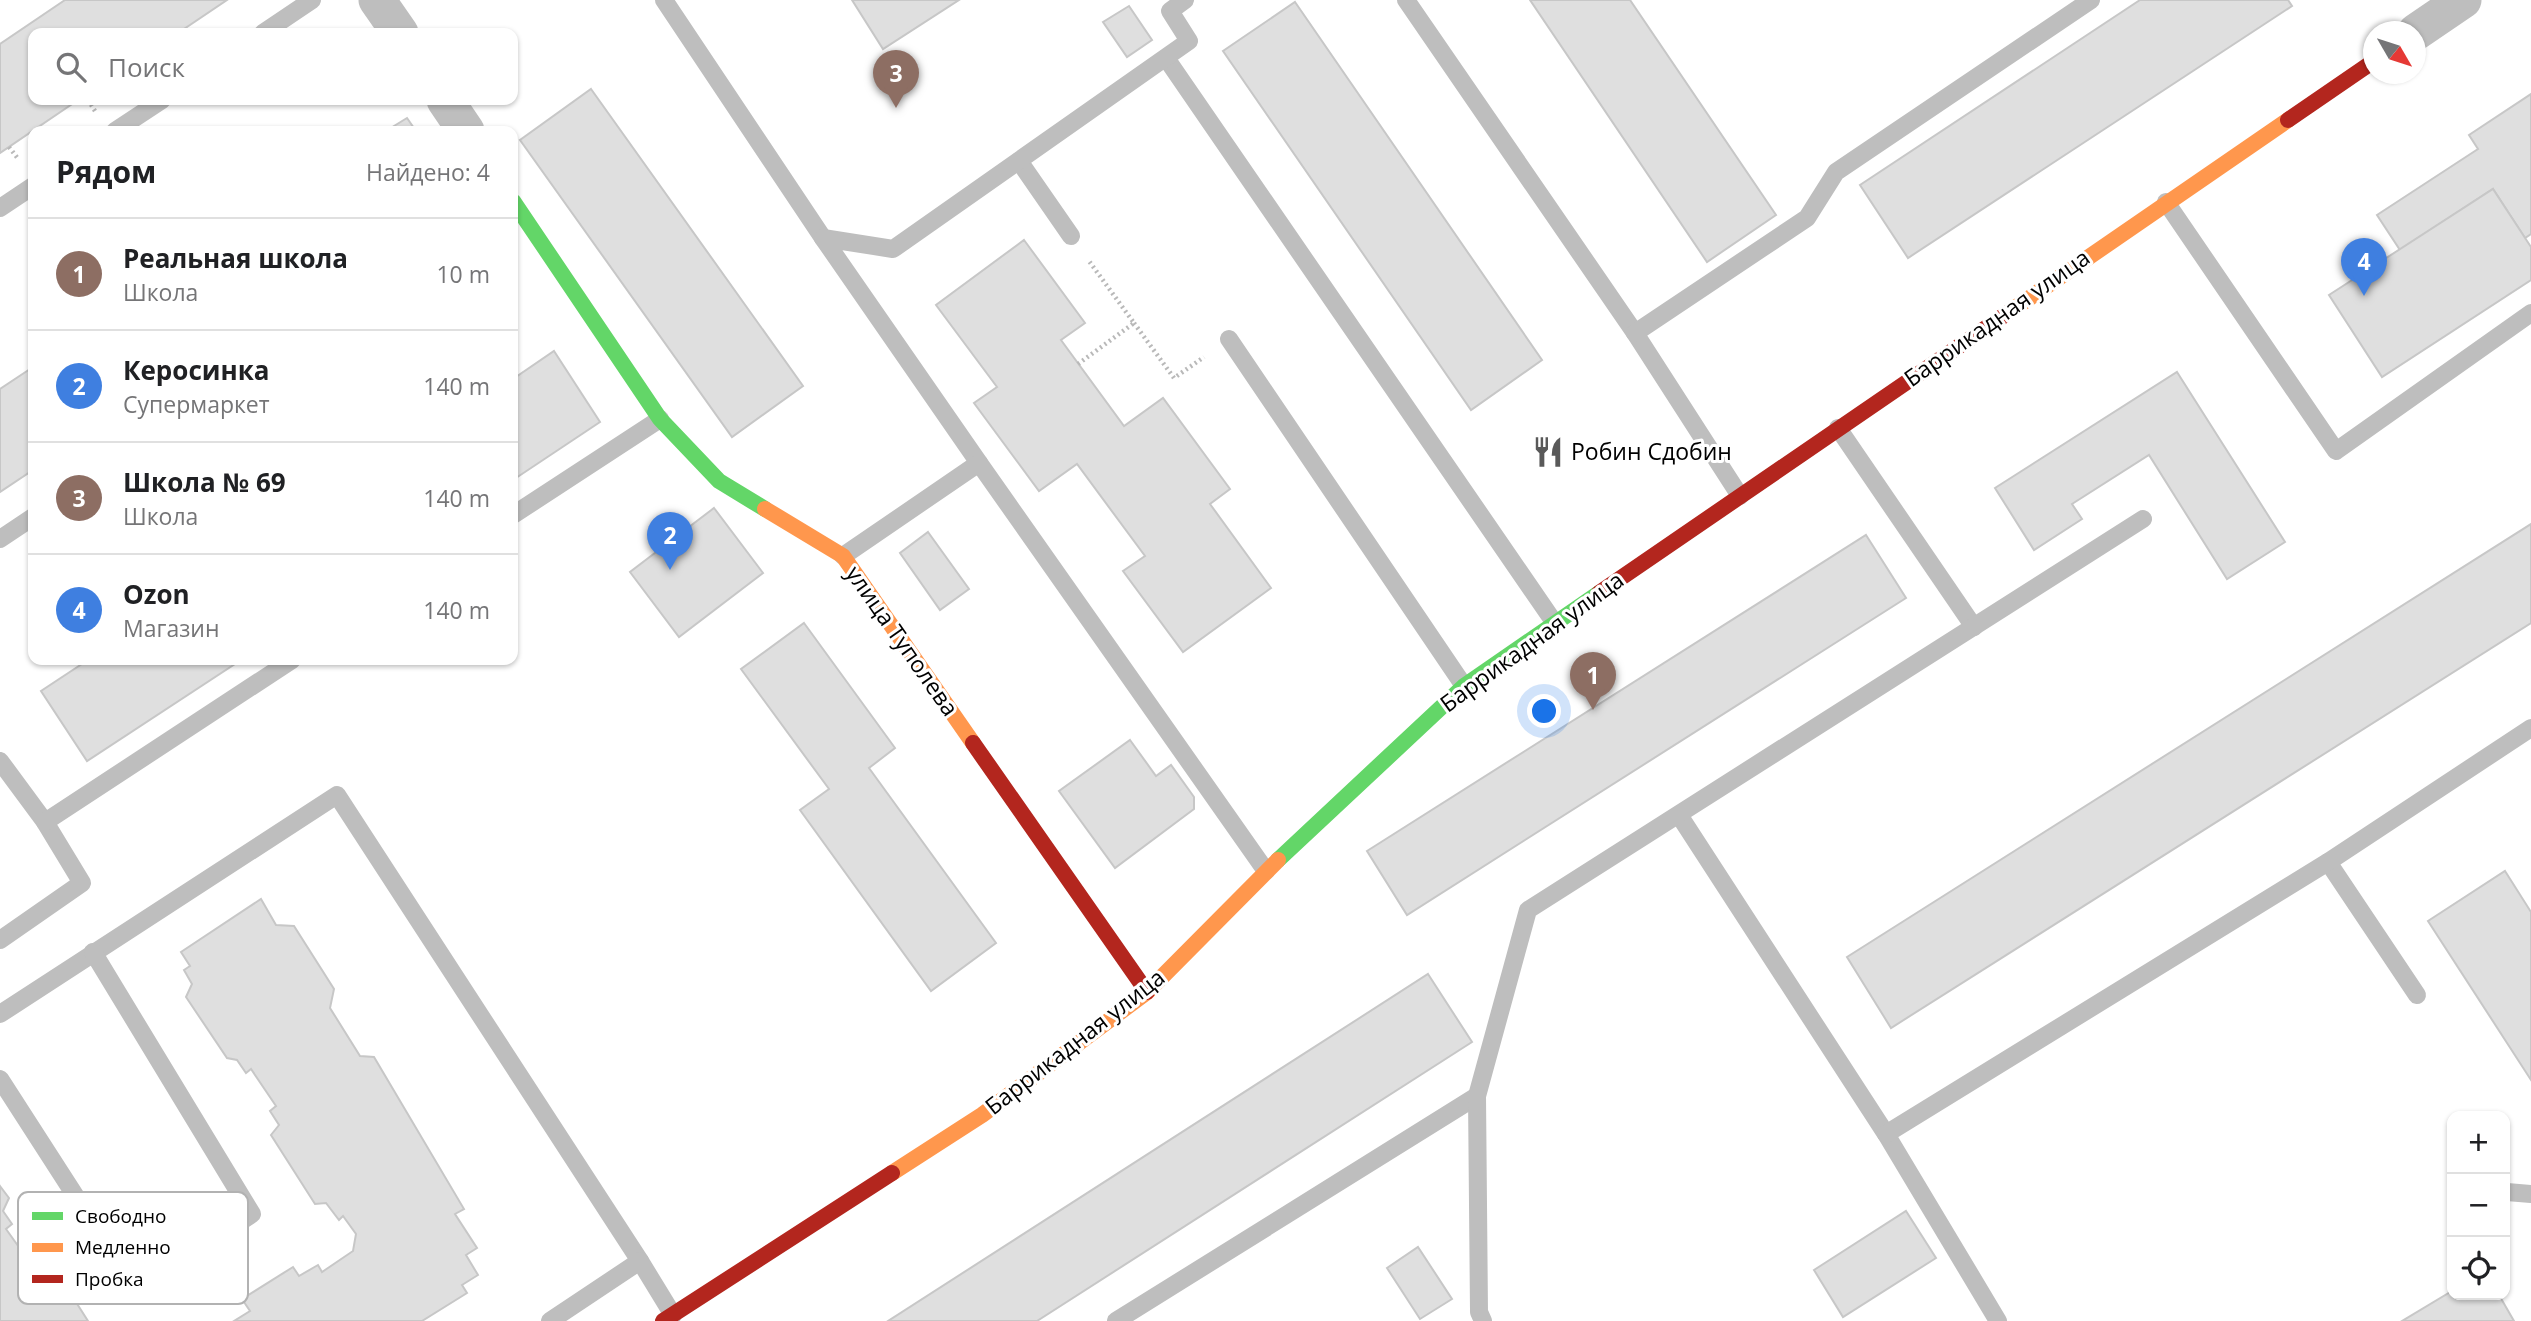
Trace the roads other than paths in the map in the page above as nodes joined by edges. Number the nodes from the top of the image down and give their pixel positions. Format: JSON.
{"nodes":[{"id":1,"x":312,"y":0,"type":"edge"},
{"id":2,"x":377,"y":0,"type":"edge"},
{"id":3,"x":664,"y":0,"type":"edge"},
{"id":4,"x":1185,"y":0,"type":"edge"},
{"id":5,"x":1406,"y":0,"type":"edge"},
{"id":6,"x":2091,"y":0,"type":"edge"},
{"id":7,"x":2463,"y":0,"type":"edge"},
{"id":8,"x":2426,"y":25,"type":"edge"},
{"id":9,"x":270,"y":28,"type":"edge"},
{"id":10,"x":397,"y":28,"type":"edge"},
{"id":11,"x":1166,"y":58,"type":"junction"},
{"id":12,"x":2363,"y":68,"type":"edge"},
{"id":13,"x":154,"y":105,"type":"edge"},
{"id":14,"x":448,"y":105,"type":"edge"},
{"id":15,"x":123,"y":126,"type":"edge"},
{"id":16,"x":462,"y":126,"type":"edge"},
{"id":17,"x":1019,"y":161,"type":"junction"},
{"id":18,"x":28,"y":189,"type":"edge"},
{"id":19,"x":2165,"y":202,"type":"junction"},
{"id":20,"x":0,"y":208,"type":"edge"},
{"id":21,"x":518,"y":208,"type":"edge"},
{"id":22,"x":1071,"y":236,"type":"road end"},
{"id":23,"x":823,"y":238,"type":"junction"},
{"id":24,"x":2531,"y":313,"type":"edge"},
{"id":25,"x":1635,"y":333,"type":"junction"},
{"id":26,"x":1230,"y":339,"type":"road end"},
{"id":27,"x":660,"y":419,"type":"junction"},
{"id":28,"x":1838,"y":428,"type":"junction"},
{"id":29,"x":979,"y":463,"type":"junction"},
{"id":30,"x":1740,"y":496,"type":"junction"},
{"id":31,"x":518,"y":512,"type":"edge"},
{"id":32,"x":2143,"y":519,"type":"dead end"},
{"id":33,"x":28,"y":520,"type":"edge"},
{"id":34,"x":0,"y":539,"type":"edge"},
{"id":35,"x":843,"y":556,"type":"junction"},
{"id":36,"x":1554,"y":622,"type":"junction"},
{"id":37,"x":1974,"y":627,"type":"junction"},
{"id":38,"x":284,"y":665,"type":"edge"},
{"id":39,"x":1464,"y":686,"type":"junction"},
{"id":40,"x":2531,"y":728,"type":"edge"},
{"id":41,"x":0,"y":761,"type":"edge"},
{"id":42,"x":1679,"y":815,"type":"junction"},
{"id":43,"x":45,"y":822,"type":"junction"},
{"id":44,"x":2328,"y":862,"type":"junction"},
{"id":45,"x":1266,"y":872,"type":"junction"},
{"id":46,"x":0,"y":940,"type":"edge"},
{"id":47,"x":93,"y":952,"type":"junction"},
{"id":48,"x":1147,"y":992,"type":"junction"},
{"id":49,"x":2417,"y":995,"type":"dead end"},
{"id":50,"x":0,"y":1014,"type":"edge"},
{"id":51,"x":0,"y":1079,"type":"edge"},
{"id":52,"x":1477,"y":1096,"type":"junction"},
{"id":53,"x":1886,"y":1134,"type":"junction"},
{"id":54,"x":73,"y":1192,"type":"edge"},
{"id":55,"x":239,"y":1192,"type":"edge"},
{"id":56,"x":2510,"y":1192,"type":"edge"},
{"id":57,"x":2531,"y":1194,"type":"edge"},
{"id":58,"x":640,"y":1261,"type":"junction"},
{"id":59,"x":668,"y":1318,"type":"edge"},
{"id":60,"x":550,"y":1321,"type":"edge"},
{"id":61,"x":1116,"y":1321,"type":"edge"},
{"id":62,"x":1483,"y":1321,"type":"edge"},
{"id":63,"x":1998,"y":1321,"type":"edge"}],
"edges":[{"from":1,"to":9,"type":"lane"},
{"from":2,"to":10,"type":"street"},
{"from":3,"to":23,"type":"lane"},
{"from":4,"to":11,"type":"lane"},
{"from":5,"to":25,"type":"lane"},
{"from":6,"to":25,"type":"lane"},
{"from":7,"to":8,"type":"street"},
{"from":11,"to":17,"type":"lane"},
{"from":11,"to":36,"type":"lane"},
{"from":12,"to":19,"type":"street","name":"Баррикадная улица"},
{"from":13,"to":15,"type":"lane"},
{"from":14,"to":16,"type":"street"},
{"from":17,"to":22,"type":"lane"},
{"from":17,"to":23,"type":"lane"},
{"from":18,"to":20,"type":"lane"},
{"from":19,"to":24,"type":"lane"},
{"from":19,"to":28,"type":"street","name":"Баррикадная улица"},
{"from":21,"to":27,"type":"street","name":"улица Туполева"},
{"from":23,"to":29,"type":"lane"},
{"from":25,"to":30,"type":"lane"},
{"from":26,"to":39,"type":"lane"},
{"from":27,"to":31,"type":"lane"},
{"from":27,"to":35,"type":"street","name":"улица Туполева"},
{"from":28,"to":30,"type":"street","name":"Баррикадная улица"},
{"from":28,"to":37,"type":"lane"},
{"from":29,"to":35,"type":"lane"},
{"from":29,"to":45,"type":"lane"},
{"from":30,"to":36,"type":"street","name":"Баррикадная улица"},
{"from":32,"to":37,"type":"lane"},
{"from":33,"to":34,"type":"lane"},
{"from":35,"to":48,"type":"street","name":"улица Туполева"},
{"from":36,"to":39,"type":"street","name":"Баррикадная улица"},
{"from":37,"to":42,"type":"lane"},
{"from":38,"to":43,"type":"lane"},
{"from":39,"to":45,"type":"street","name":"Баррикадная улица"},
{"from":40,"to":44,"type":"lane"},
{"from":41,"to":43,"type":"lane"},
{"from":42,"to":52,"type":"lane"},
{"from":42,"to":53,"type":"lane"},
{"from":43,"to":46,"type":"lane"},
{"from":44,"to":49,"type":"lane"},
{"from":44,"to":53,"type":"lane"},
{"from":45,"to":48,"type":"street","name":"Баррикадная улица"},
{"from":47,"to":50,"type":"lane"},
{"from":47,"to":55,"type":"lane"},
{"from":47,"to":58,"type":"lane"},
{"from":48,"to":59,"type":"street","name":"Баррикадная улица"},
{"from":51,"to":54,"type":"lane"},
{"from":52,"to":61,"type":"lane"},
{"from":52,"to":62,"type":"lane"},
{"from":53,"to":63,"type":"lane"},
{"from":56,"to":57,"type":"lane"},
{"from":58,"to":59,"type":"lane"},
{"from":58,"to":60,"type":"lane"}]}
